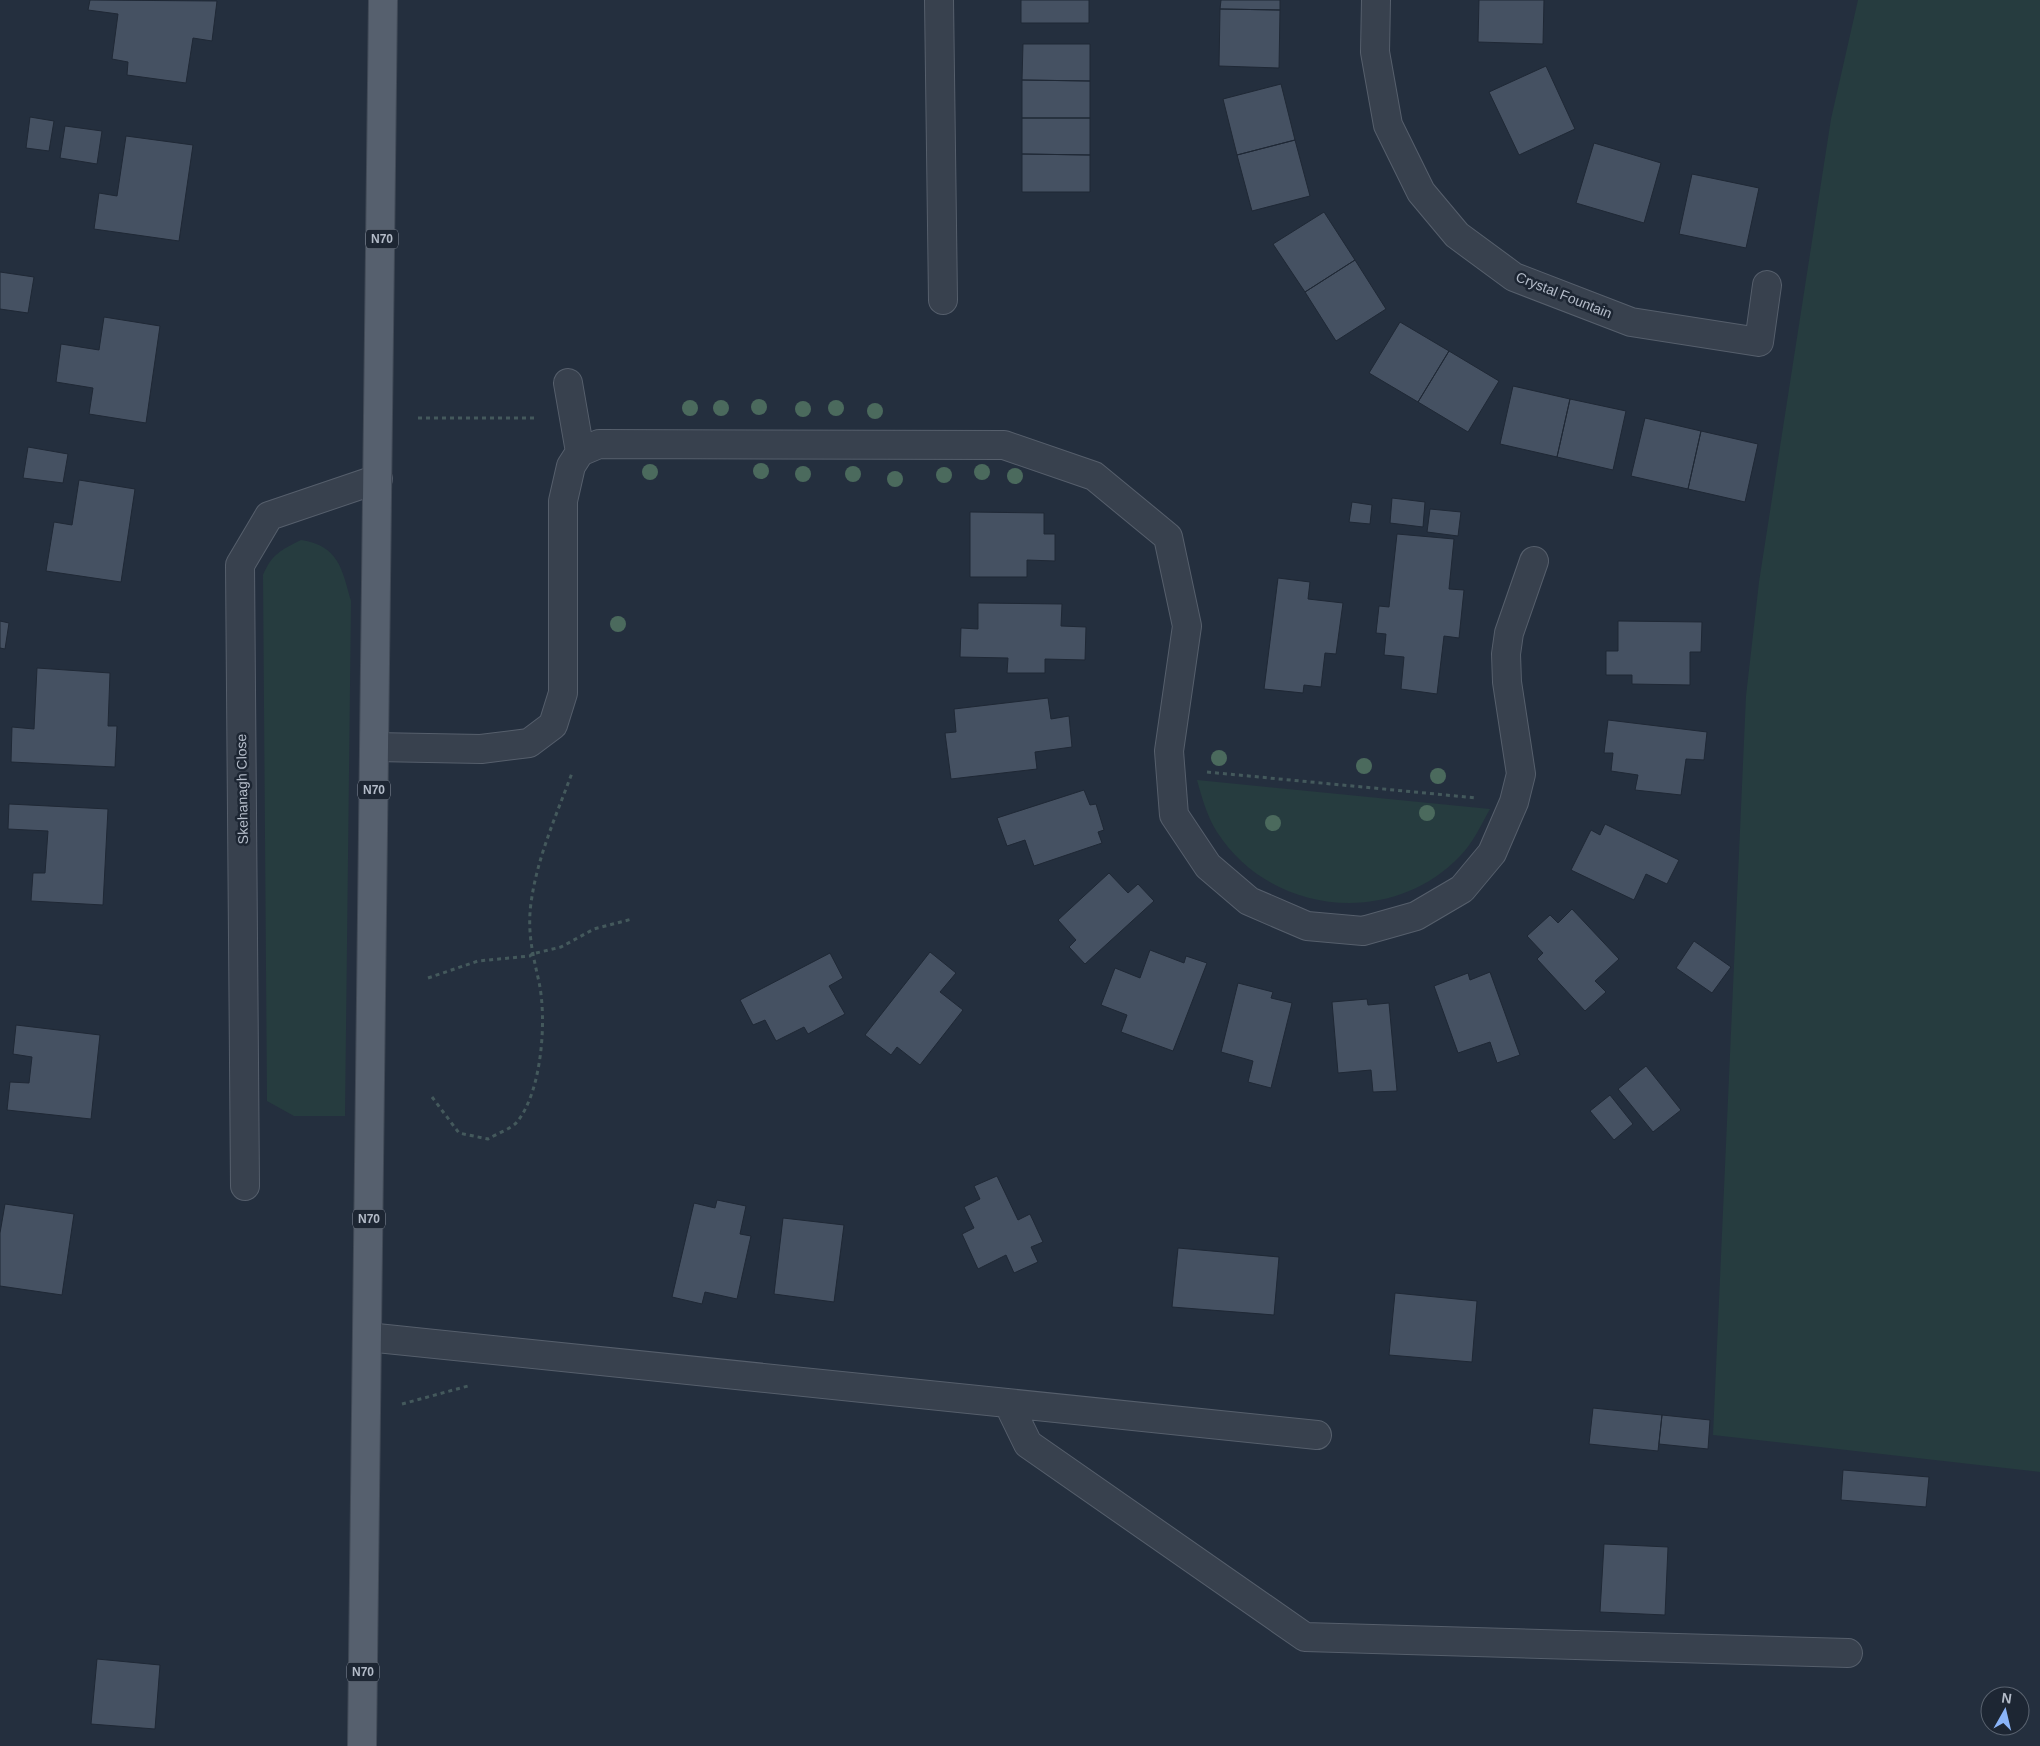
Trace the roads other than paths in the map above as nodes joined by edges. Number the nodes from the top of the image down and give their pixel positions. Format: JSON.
{"nodes":[{"id":1,"x":383,"y":0,"type":"edge"},
{"id":2,"x":939,"y":0,"type":"edge"},
{"id":3,"x":1376,"y":0,"type":"edge"},
{"id":4,"x":1767,"y":285,"type":"dead end"},
{"id":5,"x":943,"y":300,"type":"dead end"},
{"id":6,"x":568,"y":382,"type":"dead end"},
{"id":7,"x":580,"y":452,"type":"junction"},
{"id":8,"x":378,"y":479,"type":"junction"},
{"id":9,"x":1534,"y":561,"type":"dead end"},
{"id":10,"x":375,"y":747,"type":"junction"},
{"id":11,"x":245,"y":1186,"type":"dead end"},
{"id":12,"x":367,"y":1337,"type":"junction"},
{"id":13,"x":1008,"y":1403,"type":"junction"},
{"id":14,"x":1317,"y":1435,"type":"dead end"},
{"id":15,"x":1848,"y":1653,"type":"dead end"},
{"id":16,"x":362,"y":1746,"type":"edge"}],
"edges":[{"from":1,"to":8,"type":"main road","number":"N70"},
{"from":2,"to":5,"type":"street"},
{"from":3,"to":4,"type":"street","name":"Crystal Fountain"},
{"from":6,"to":7,"type":"street"},
{"from":7,"to":9,"type":"street"},
{"from":7,"to":10,"type":"street"},
{"from":8,"to":10,"type":"main road","number":"N70"},
{"from":8,"to":11,"type":"street","name":"Skehanagh Close"},
{"from":10,"to":12,"type":"main road","number":"N70"},
{"from":12,"to":13,"type":"street"},
{"from":12,"to":16,"type":"main road","number":"N70"},
{"from":13,"to":14,"type":"street"},
{"from":13,"to":15,"type":"street"}]}
